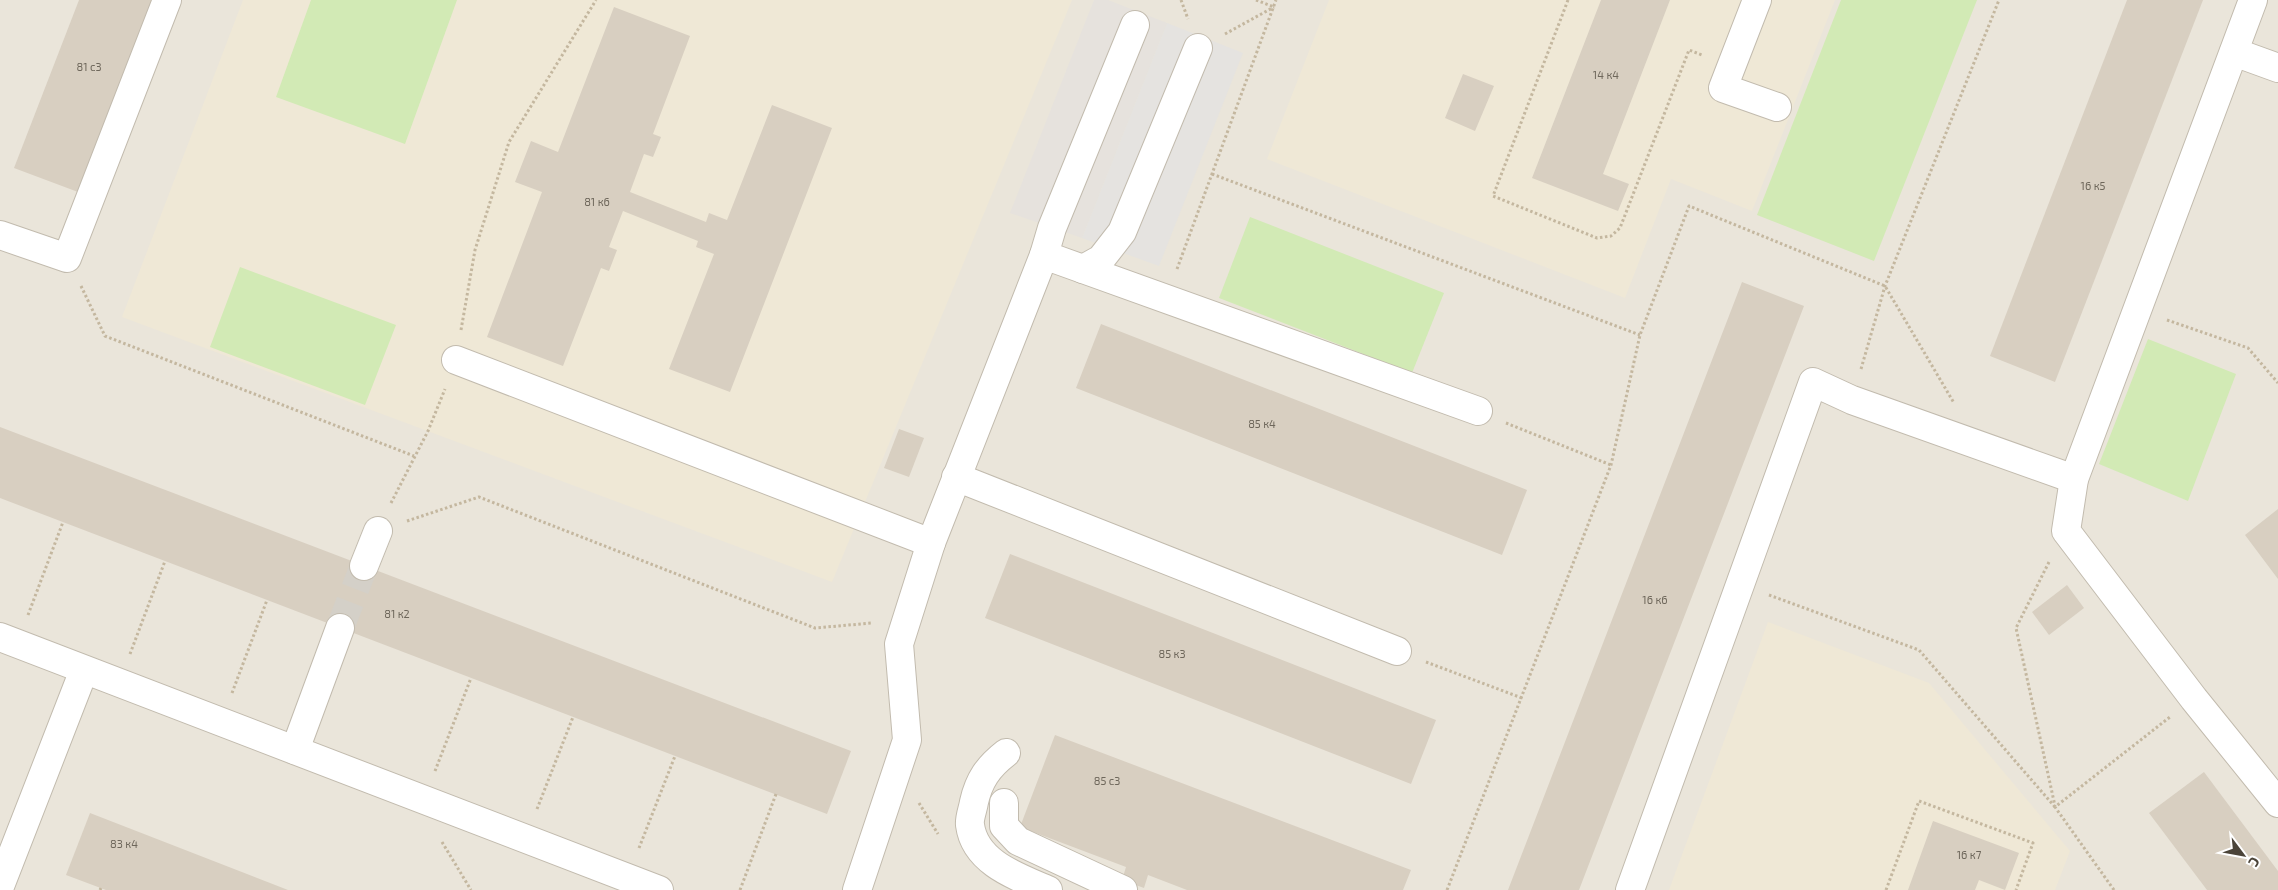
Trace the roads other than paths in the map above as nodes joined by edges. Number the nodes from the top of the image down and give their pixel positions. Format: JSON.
{"nodes":[{"id":1,"x":166,"y":0,"type":"edge"},
{"id":2,"x":1757,"y":0,"type":"edge"},
{"id":3,"x":2253,"y":0,"type":"edge"},
{"id":4,"x":1135,"y":25,"type":"dead end"},
{"id":5,"x":1198,"y":48,"type":"dead end"},
{"id":6,"x":2234,"y":52,"type":"junction"},
{"id":7,"x":2278,"y":68,"type":"edge"},
{"id":8,"x":1777,"y":107,"type":"dead end"},
{"id":9,"x":0,"y":235,"type":"edge"},
{"id":10,"x":1044,"y":255,"type":"junction"},
{"id":11,"x":1083,"y":269,"type":"junction"},
{"id":12,"x":456,"y":360,"type":"road end"},
{"id":13,"x":1478,"y":411,"type":"road end"},
{"id":14,"x":956,"y":477,"type":"junction"},
{"id":15,"x":2074,"y":480,"type":"junction"},
{"id":16,"x":378,"y":531,"type":"road end"},
{"id":17,"x":931,"y":543,"type":"junction"},
{"id":18,"x":364,"y":566,"type":"tunnel mouth"},
{"id":19,"x":340,"y":628,"type":"tunnel mouth"},
{"id":20,"x":0,"y":637,"type":"edge"},
{"id":21,"x":1397,"y":651,"type":"road end"},
{"id":22,"x":84,"y":670,"type":"junction"},
{"id":23,"x":295,"y":750,"type":"junction"},
{"id":24,"x":1006,"y":753,"type":"dead end"},
{"id":25,"x":2278,"y":803,"type":"edge"},
{"id":26,"x":1004,"y":804,"type":"dead end"},
{"id":27,"x":0,"y":886,"type":"edge"},
{"id":28,"x":659,"y":890,"type":"edge"},
{"id":29,"x":857,"y":890,"type":"edge"},
{"id":30,"x":1048,"y":890,"type":"edge"},
{"id":31,"x":1123,"y":890,"type":"edge"},
{"id":32,"x":1630,"y":890,"type":"edge"}],
"edges":[{"from":1,"to":9,"type":"street"},
{"from":2,"to":8,"type":"street"},
{"from":3,"to":6,"type":"street"},
{"from":4,"to":10,"type":"street"},
{"from":5,"to":11,"type":"street"},
{"from":6,"to":7,"type":"street"},
{"from":6,"to":15,"type":"street"},
{"from":10,"to":11,"type":"street"},
{"from":10,"to":14,"type":"street"},
{"from":11,"to":13,"type":"street"},
{"from":12,"to":17,"type":"street"},
{"from":14,"to":17,"type":"street"},
{"from":14,"to":21,"type":"street"},
{"from":15,"to":25,"type":"street"},
{"from":15,"to":32,"type":"street"},
{"from":16,"to":18,"type":"street"},
{"from":17,"to":29,"type":"street"},
{"from":19,"to":23,"type":"street"},
{"from":20,"to":22,"type":"street"},
{"from":22,"to":23,"type":"street"},
{"from":22,"to":27,"type":"street"},
{"from":23,"to":28,"type":"street"},
{"from":24,"to":30,"type":"street"},
{"from":26,"to":31,"type":"street"}]}
